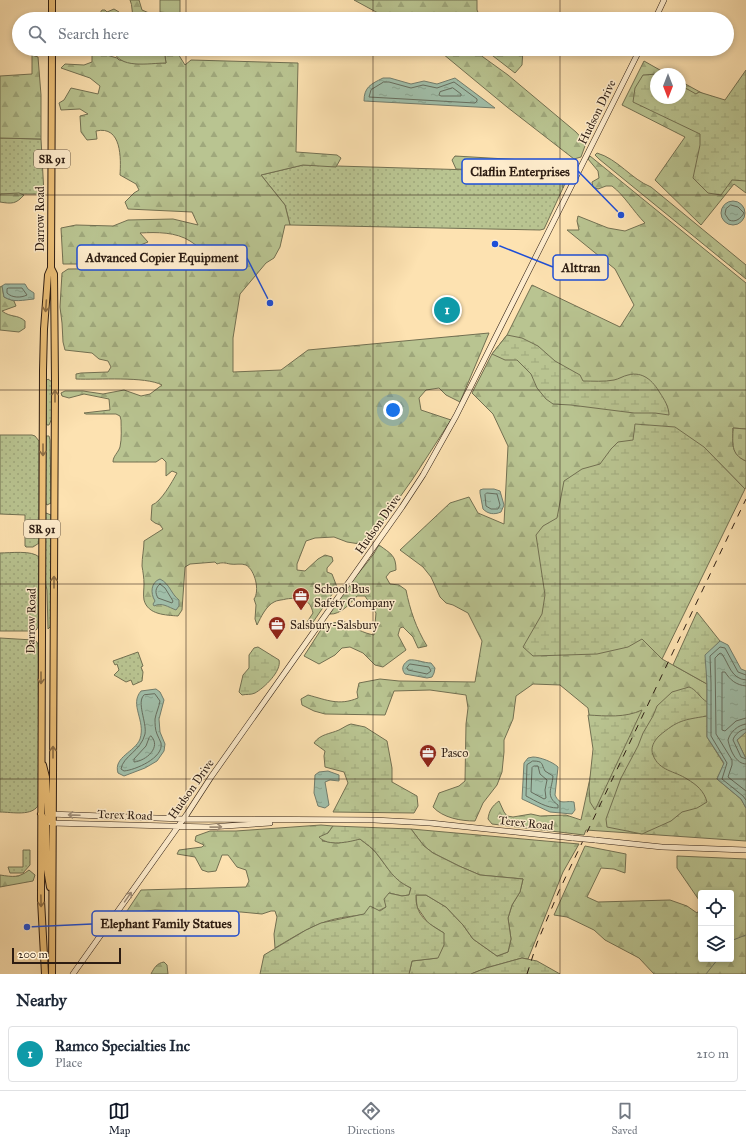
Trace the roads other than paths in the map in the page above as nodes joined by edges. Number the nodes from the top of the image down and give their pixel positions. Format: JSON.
{"nodes":[{"id":1,"x":52,"y":0,"type":"edge"},
{"id":2,"x":664,"y":0,"type":"edge"},
{"id":3,"x":52,"y":12,"type":"edge"},
{"id":4,"x":658,"y":12,"type":"edge"},
{"id":5,"x":52,"y":56,"type":"edge"},
{"id":6,"x":636,"y":56,"type":"edge"},
{"id":7,"x":51,"y":268,"type":"junction"},
{"id":8,"x":43,"y":358,"type":"junction"},
{"id":9,"x":55,"y":358,"type":"junction"},
{"id":10,"x":43,"y":378,"type":"junction"},
{"id":11,"x":55,"y":378,"type":"junction"},
{"id":12,"x":55,"y":430,"type":"junction"},
{"id":13,"x":43,"y":431,"type":"junction"},
{"id":14,"x":43,"y":509,"type":"junction"},
{"id":15,"x":54,"y":509,"type":"junction"},
{"id":16,"x":47,"y":814,"type":"junction"},
{"id":17,"x":183,"y":819,"type":"junction"},
{"id":18,"x":303,"y":820,"type":"junction"},
{"id":19,"x":43,"y":823,"type":"junction"},
{"id":20,"x":53,"y":823,"type":"junction"},
{"id":21,"x":177,"y":827,"type":"junction"},
{"id":22,"x":746,"y":850,"type":"edge"},
{"id":23,"x":41,"y":883,"type":"junction"},
{"id":24,"x":49,"y":883,"type":"junction"},
{"id":25,"x":53,"y":894,"type":"junction"},
{"id":26,"x":43,"y":947,"type":"junction"},
{"id":27,"x":52,"y":947,"type":"junction"},
{"id":28,"x":45,"y":974,"type":"edge"},
{"id":29,"x":52,"y":974,"type":"edge"},
{"id":30,"x":73,"y":974,"type":"edge"}],
"edges":[{"from":1,"to":3,"type":"main road"},
{"from":2,"to":4,"type":"main road"},
{"from":5,"to":7,"type":"main road","name":"Darrow Road","number":"SR 91"},
{"from":6,"to":17,"type":"main road","name":"Hudson Drive"},
{"from":7,"to":8,"type":"main road","name":"Darrow Road","number":"SR 91","one_way":true},
{"from":7,"to":9,"type":"main road","name":"Darrow Road","number":"SR 91"},
{"from":8,"to":9,"type":"main road"},
{"from":8,"to":10,"type":"main road","name":"Darrow Road","number":"SR 91"},
{"from":9,"to":11,"type":"main road","name":"Darrow Road","number":"SR 91"},
{"from":10,"to":11,"type":"main road"},
{"from":10,"to":13,"type":"main road","name":"Darrow Road","number":"SR 91"},
{"from":12,"to":11,"type":"main road","name":"Darrow Road","number":"SR 91","one_way":true},
{"from":12,"to":13,"type":"main road"},
{"from":12,"to":15,"type":"main road","name":"Darrow Road","number":"SR 91"},
{"from":13,"to":14,"type":"main road","name":"Darrow Road","number":"SR 91","one_way":true},
{"from":14,"to":15,"type":"main road"},
{"from":14,"to":16,"type":"main road","name":"Darrow Road","number":"SR 91","one_way":true},
{"from":16,"to":15,"type":"main road","name":"Darrow Road","number":"SR 91","one_way":true},
{"from":17,"to":16,"type":"main road","name":"Terex Road","one_way":true},
{"from":16,"to":19,"type":"main road","name":"Darrow Road","number":"SR 91"},
{"from":16,"to":20,"type":"main road","name":"Darrow Road","number":"SR 91"},
{"from":17,"to":18,"type":"main road","name":"Terex Road"},
{"from":17,"to":21,"type":"main road","name":"Hudson Drive"},
{"from":21,"to":18,"type":"main road","name":"Terex Road","one_way":true},
{"from":18,"to":22,"type":"main road","name":"Terex Road","bridge":true},
{"from":19,"to":20,"type":"main road","name":"Terex Road"},
{"from":19,"to":23,"type":"main road","name":"Darrow Road","number":"SR 91"},
{"from":19,"to":24,"type":"main road"},
{"from":20,"to":21,"type":"main road","name":"Terex Road"},
{"from":20,"to":25,"type":"main road","name":"Darrow Road","number":"SR 91"},
{"from":30,"to":21,"type":"main road","name":"Hudson Drive","one_way":true},
{"from":23,"to":24,"type":"main road"},
{"from":23,"to":26,"type":"main road","name":"Darrow Road","number":"SR 91","one_way":true},
{"from":24,"to":25,"type":"main road"},
{"from":25,"to":27,"type":"main road","name":"Darrow Road","number":"SR 91"},
{"from":26,"to":27,"type":"main road"},
{"from":26,"to":28,"type":"main road","name":"Darrow Road","number":"SR 91"},
{"from":27,"to":29,"type":"main road","name":"Darrow Road","number":"SR 91"}]}
